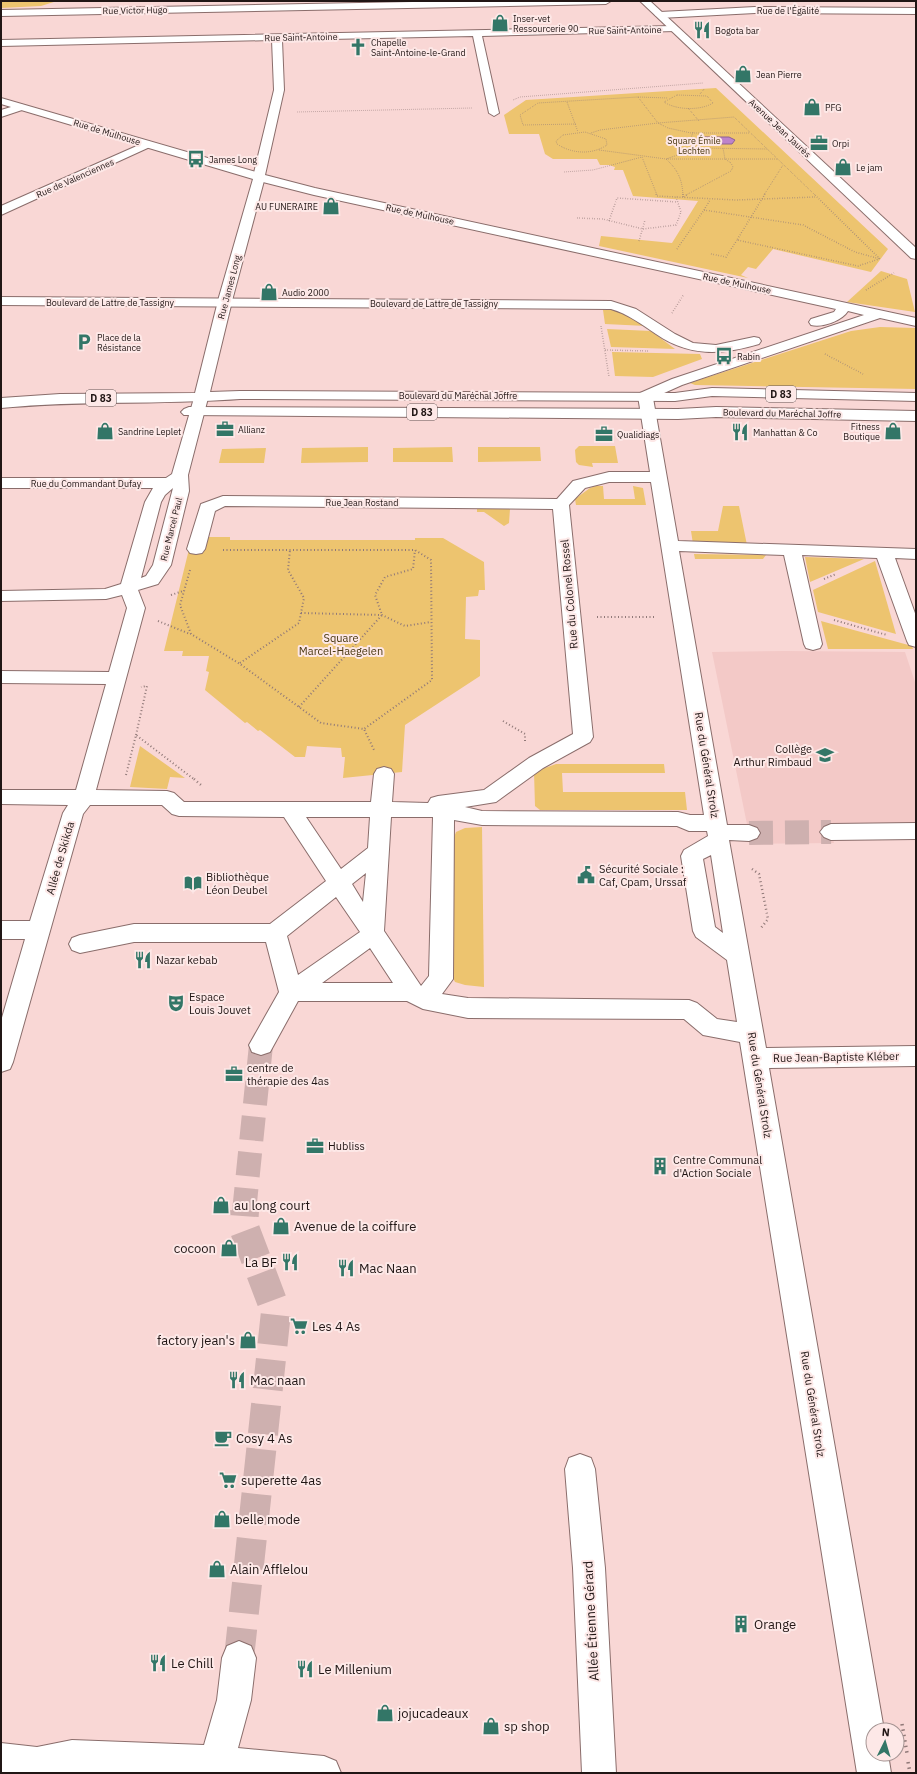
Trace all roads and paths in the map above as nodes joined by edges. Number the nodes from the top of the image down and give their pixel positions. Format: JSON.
{"nodes":[{"id":1,"x":606,"y":1,"type":"edge"},
{"id":2,"x":645,"y":1,"type":"edge"},
{"id":3,"x":880,"y":1,"type":"edge"},
{"id":4,"x":332,"y":4,"type":"edge"},
{"id":5,"x":891,"y":11,"type":"junction"},
{"id":6,"x":916,"y":11,"type":"edge"},
{"id":7,"x":1,"y":13,"type":"edge"},
{"id":8,"x":660,"y":15,"type":"junction"},
{"id":9,"x":673,"y":29,"type":"junction"},
{"id":10,"x":476,"y":33,"type":"junction"},
{"id":11,"x":276,"y":37,"type":"junction"},
{"id":12,"x":1,"y":43,"type":"edge"},
{"id":13,"x":705,"y":88,"type":"dead end"},
{"id":14,"x":699,"y":94,"type":"junction"},
{"id":15,"x":638,"y":97,"type":"junction"},
{"id":16,"x":668,"y":98,"type":"junction"},
{"id":17,"x":1,"y":101,"type":"edge"},
{"id":18,"x":567,"y":102,"type":"junction"},
{"id":19,"x":21,"y":107,"type":"junction"},
{"id":20,"x":688,"y":108,"type":"junction"},
{"id":21,"x":494,"y":113,"type":"dead end"},
{"id":22,"x":1,"y":114,"type":"edge"},
{"id":23,"x":699,"y":121,"type":"junction"},
{"id":24,"x":658,"y":123,"type":"junction"},
{"id":25,"x":576,"y":124,"type":"junction"},
{"id":26,"x":578,"y":132,"type":"junction"},
{"id":27,"x":693,"y":132,"type":"junction"},
{"id":28,"x":591,"y":133,"type":"junction"},
{"id":29,"x":750,"y":133,"type":"junction"},
{"id":30,"x":148,"y":144,"type":"junction"},
{"id":31,"x":698,"y":148,"type":"junction"},
{"id":32,"x":723,"y":148,"type":"junction"},
{"id":33,"x":767,"y":148,"type":"junction"},
{"id":34,"x":599,"y":150,"type":"junction"},
{"id":35,"x":642,"y":157,"type":"junction"},
{"id":36,"x":810,"y":157,"type":"junction"},
{"id":37,"x":666,"y":159,"type":"junction"},
{"id":38,"x":725,"y":159,"type":"junction"},
{"id":39,"x":778,"y":160,"type":"junction"},
{"id":40,"x":783,"y":165,"type":"junction"},
{"id":41,"x":564,"y":172,"type":"dead end"},
{"id":42,"x":260,"y":176,"type":"junction"},
{"id":43,"x":676,"y":197,"type":"junction"},
{"id":44,"x":816,"y":197,"type":"junction"},
{"id":45,"x":683,"y":198,"type":"junction"},
{"id":46,"x":762,"y":198,"type":"junction"},
{"id":47,"x":710,"y":199,"type":"junction"},
{"id":48,"x":677,"y":202,"type":"junction"},
{"id":49,"x":704,"y":210,"type":"junction"},
{"id":50,"x":1,"y":211,"type":"edge"},
{"id":51,"x":750,"y":217,"type":"junction"},
{"id":52,"x":576,"y":218,"type":"dead end"},
{"id":53,"x":610,"y":221,"type":"junction"},
{"id":54,"x":737,"y":240,"type":"junction"},
{"id":55,"x":678,"y":248,"type":"junction"},
{"id":56,"x":684,"y":250,"type":"dead end"},
{"id":57,"x":674,"y":252,"type":"dead end"},
{"id":58,"x":705,"y":253,"type":"dead end"},
{"id":59,"x":916,"y":255,"type":"edge"},
{"id":60,"x":880,"y":259,"type":"junction"},
{"id":61,"x":696,"y":274,"type":"junction"},
{"id":62,"x":1,"y":301,"type":"edge"},
{"id":63,"x":224,"y":302,"type":"junction"},
{"id":64,"x":597,"y":304,"type":"junction"},
{"id":65,"x":845,"y":306,"type":"junction"},
{"id":66,"x":880,"y":314,"type":"junction"},
{"id":67,"x":668,"y":319,"type":"dead end"},
{"id":68,"x":916,"y":322,"type":"edge"},
{"id":69,"x":784,"y":332,"type":"dead end"},
{"id":70,"x":770,"y":336,"type":"dead end"},
{"id":71,"x":799,"y":341,"type":"junction"},
{"id":72,"x":865,"y":375,"type":"dead end"},
{"id":73,"x":606,"y":395,"type":"junction"},
{"id":74,"x":645,"y":396,"type":"junction"},
{"id":75,"x":916,"y":397,"type":"edge"},
{"id":76,"x":1,"y":402,"type":"edge"},
{"id":77,"x":199,"y":405,"type":"junction"},
{"id":78,"x":1,"y":411,"type":"edge"},
{"id":79,"x":648,"y":413,"type":"junction"},
{"id":80,"x":916,"y":416,"type":"edge"},
{"id":81,"x":659,"y":477,"type":"junction"},
{"id":82,"x":175,"y":479,"type":"junction"},
{"id":83,"x":1,"y":483,"type":"edge"},
{"id":84,"x":561,"y":504,"type":"junction"},
{"id":85,"x":670,"y":546,"type":"junction"},
{"id":86,"x":196,"y":549,"type":"junction"},
{"id":87,"x":290,"y":550,"type":"junction"},
{"id":88,"x":415,"y":550,"type":"junction"},
{"id":89,"x":792,"y":551,"type":"junction"},
{"id":90,"x":884,"y":554,"type":"junction"},
{"id":91,"x":916,"y":554,"type":"edge"},
{"id":92,"x":129,"y":588,"type":"junction"},
{"id":93,"x":1,"y":596,"type":"edge"},
{"id":94,"x":805,"y":612,"type":"junction"},
{"id":95,"x":301,"y":614,"type":"junction"},
{"id":96,"x":382,"y":615,"type":"junction"},
{"id":97,"x":572,"y":617,"type":"junction"},
{"id":98,"x":682,"y":617,"type":"junction"},
{"id":99,"x":431,"y":622,"type":"junction"},
{"id":100,"x":166,"y":624,"type":"dead end"},
{"id":101,"x":191,"y":634,"type":"junction"},
{"id":102,"x":894,"y":637,"type":"dead end"},
{"id":103,"x":916,"y":641,"type":"edge"},
{"id":104,"x":813,"y":644,"type":"dead end"},
{"id":105,"x":240,"y":664,"type":"junction"},
{"id":106,"x":1,"y":677,"type":"edge"},
{"id":107,"x":117,"y":678,"type":"junction"},
{"id":108,"x":146,"y":686,"type":"dead end"},
{"id":109,"x":299,"y":707,"type":"junction"},
{"id":110,"x":502,"y":721,"type":"dead end"},
{"id":111,"x":364,"y":728,"type":"junction"},
{"id":112,"x":136,"y":735,"type":"junction"},
{"id":113,"x":534,"y":764,"type":"junction"},
{"id":114,"x":384,"y":774,"type":"joint"},
{"id":115,"x":1,"y":797,"type":"edge"},
{"id":116,"x":84,"y":797,"type":"junction"},
{"id":117,"x":120,"y":798,"type":"junction"},
{"id":118,"x":447,"y":806,"type":"junction"},
{"id":119,"x":233,"y":809,"type":"junction"},
{"id":120,"x":290,"y":810,"type":"junction"},
{"id":121,"x":381,"y":810,"type":"junction"},
{"id":122,"x":717,"y":831,"type":"junction"},
{"id":123,"x":916,"y":831,"type":"edge"},
{"id":124,"x":831,"y":832,"type":"tunnel mouth"},
{"id":125,"x":749,"y":833,"type":"tunnel mouth"},
{"id":126,"x":379,"y":851,"type":"junction"},
{"id":127,"x":338,"y":883,"type":"junction"},
{"id":128,"x":1,"y":930,"type":"edge"},
{"id":129,"x":39,"y":930,"type":"junction"},
{"id":130,"x":275,"y":933,"type":"junction"},
{"id":131,"x":372,"y":935,"type":"junction"},
{"id":132,"x":80,"y":944,"type":"dead end"},
{"id":133,"x":291,"y":992,"type":"junction"},
{"id":134,"x":418,"y":996,"type":"junction"},
{"id":135,"x":261,"y":1045,"type":"tunnel mouth"},
{"id":136,"x":753,"y":1046,"type":"junction"},
{"id":137,"x":916,"y":1056,"type":"edge"},
{"id":138,"x":1,"y":1062,"type":"edge"},
{"id":139,"x":580,"y":1469,"type":"dead end"},
{"id":140,"x":239,"y":1658,"type":"tunnel mouth"},
{"id":141,"x":1,"y":1760,"type":"edge"},
{"id":142,"x":215,"y":1768,"type":"edge"},
{"id":143,"x":324,"y":1773,"type":"edge"},
{"id":144,"x":599,"y":1773,"type":"edge"},
{"id":145,"x":874,"y":1773,"type":"edge"}],
"edges":[{"from":1,"to":4,"type":"street","name":"Rue Victor Hugo"},
{"from":2,"to":8,"type":"street","name":"Avenue Jean Jaurès"},
{"from":3,"to":5,"type":"street"},
{"from":4,"to":7,"type":"street","name":"Rue Victor Hugo"},
{"from":5,"to":6,"type":"street","name":"Rue de l'Égalité"},
{"from":5,"to":8,"type":"street","name":"Rue de l'Égalité"},
{"from":8,"to":9,"type":"street","name":"Avenue Jean Jaurès"},
{"from":9,"to":10,"type":"street","name":"Rue Saint-Antoine"},
{"from":9,"to":36,"type":"street","name":"Avenue Jean Jaurès"},
{"from":10,"to":11,"type":"street","name":"Rue Saint-Antoine"},
{"from":10,"to":21,"type":"street"},
{"from":11,"to":12,"type":"street","name":"Rue Saint-Antoine"},
{"from":11,"to":42,"type":"street","name":"Rue James Long"},
{"from":13,"to":14,"type":"path"},
{"from":14,"to":16,"type":"path"},
{"from":14,"to":20,"type":"path"},
{"from":15,"to":16,"type":"path"},
{"from":15,"to":18,"type":"path"},
{"from":15,"to":24,"type":"path"},
{"from":16,"to":20,"type":"path"},
{"from":17,"to":19,"type":"street","name":"Rue de Mulhouse"},
{"from":18,"to":25,"type":"path"},
{"from":18,"to":25,"type":"path"},
{"from":19,"to":22,"type":"street"},
{"from":19,"to":30,"type":"street","name":"Rue de Mulhouse"},
{"from":20,"to":23,"type":"path"},
{"from":23,"to":24,"type":"path"},
{"from":23,"to":29,"type":"path"},
{"from":24,"to":27,"type":"path"},
{"from":24,"to":28,"type":"path"},
{"from":25,"to":26,"type":"path"},
{"from":26,"to":28,"type":"path"},
{"from":26,"to":34,"type":"path"},
{"from":27,"to":29,"type":"path"},
{"from":27,"to":31,"type":"path"},
{"from":28,"to":34,"type":"path"},
{"from":29,"to":33,"type":"path"},
{"from":30,"to":42,"type":"street","name":"Rue de Mulhouse"},
{"from":30,"to":50,"type":"street","name":"Rue de Valenciennes"},
{"from":31,"to":32,"type":"path"},
{"from":31,"to":37,"type":"path"},
{"from":32,"to":33,"type":"path"},
{"from":32,"to":38,"type":"path"},
{"from":33,"to":39,"type":"path"},
{"from":34,"to":35,"type":"path"},
{"from":35,"to":37,"type":"path"},
{"from":35,"to":41,"type":"path"},
{"from":35,"to":43,"type":"path"},
{"from":36,"to":39,"type":"path"},
{"from":36,"to":59,"type":"street","name":"Avenue Jean Jaurès"},
{"from":37,"to":38,"type":"path"},
{"from":37,"to":45,"type":"path"},
{"from":38,"to":39,"type":"path"},
{"from":38,"to":45,"type":"path"},
{"from":39,"to":40,"type":"path"},
{"from":40,"to":44,"type":"path"},
{"from":40,"to":46,"type":"path"},
{"from":42,"to":61,"type":"street","name":"Rue de Mulhouse"},
{"from":42,"to":63,"type":"street","name":"Rue James Long"},
{"from":43,"to":45,"type":"path"},
{"from":43,"to":48,"type":"path"},
{"from":44,"to":46,"type":"path"},
{"from":44,"to":60,"type":"path"},
{"from":45,"to":47,"type":"path"},
{"from":46,"to":47,"type":"path"},
{"from":46,"to":51,"type":"path"},
{"from":47,"to":49,"type":"path"},
{"from":48,"to":53,"type":"path"},
{"from":48,"to":53,"type":"path"},
{"from":49,"to":51,"type":"path"},
{"from":49,"to":55,"type":"path"},
{"from":51,"to":54,"type":"path"},
{"from":51,"to":60,"type":"path"},
{"from":52,"to":53,"type":"path"},
{"from":54,"to":58,"type":"path"},
{"from":54,"to":60,"type":"path"},
{"from":55,"to":56,"type":"path"},
{"from":55,"to":57,"type":"path"},
{"from":61,"to":65,"type":"street","name":"Rue de Mulhouse"},
{"from":61,"to":67,"type":"path"},
{"from":62,"to":63,"type":"street","name":"Boulevard de Lattre de Tassigny"},
{"from":63,"to":64,"type":"street","name":"Boulevard de Lattre de Tassigny"},
{"from":63,"to":77,"type":"street","name":"Rue James Long"},
{"from":64,"to":70,"type":"street","name":"Boulevard de Lattre de Tassigny"},
{"from":64,"to":73,"type":"path"},
{"from":65,"to":66,"type":"street","name":"Rue de Mulhouse"},
{"from":65,"to":69,"type":"street"},
{"from":66,"to":68,"type":"street","name":"Rue de Mulhouse"},
{"from":66,"to":71,"type":"street"},
{"from":71,"to":72,"type":"path"},
{"from":71,"to":74,"type":"street"},
{"from":73,"to":74,"type":"street","name":"Boulevard du Maréchal Joffre","number":"D 83"},
{"from":73,"to":77,"type":"street","name":"Boulevard du Maréchal Joffre","number":"D 83"},
{"from":74,"to":75,"type":"street","name":"Boulevard du Maréchal Joffre","number":"D 83"},
{"from":74,"to":79,"type":"street","name":"Rue du Général Strolz"},
{"from":76,"to":77,"type":"street","name":"Boulevard du Maréchal Joffre","number":"D 83"},
{"from":77,"to":78,"type":"street","name":"Boulevard du Maréchal Joffre","number":"D 83"},
{"from":77,"to":79,"type":"street","name":"Boulevard du Maréchal Joffre","number":"D 83"},
{"from":77,"to":82,"type":"street","name":"Rue Marcel Paul"},
{"from":79,"to":80,"type":"street","name":"Boulevard du Maréchal Joffre","number":"D 83"},
{"from":79,"to":81,"type":"street","name":"Rue du Général Strolz"},
{"from":81,"to":84,"type":"street"},
{"from":81,"to":85,"type":"street","name":"Rue du Général Strolz"},
{"from":82,"to":83,"type":"street","name":"Rue du Commandant Dufay"},
{"from":82,"to":92,"type":"street","name":"Rue Marcel Paul"},
{"from":82,"to":92,"type":"street","name":"Rue Marcel Paul"},
{"from":84,"to":86,"type":"street","name":"Rue Jean Rostand"},
{"from":84,"to":97,"type":"street","name":"Rue du Colonel Rossel"},
{"from":85,"to":89,"type":"street"},
{"from":85,"to":98,"type":"street","name":"Rue du Général Strolz"},
{"from":86,"to":87,"type":"path"},
{"from":86,"to":101,"type":"path"},
{"from":87,"to":88,"type":"path"},
{"from":87,"to":95,"type":"path"},
{"from":88,"to":96,"type":"path"},
{"from":88,"to":99,"type":"path"},
{"from":89,"to":90,"type":"street"},
{"from":89,"to":94,"type":"street"},
{"from":90,"to":91,"type":"street"},
{"from":90,"to":103,"type":"street"},
{"from":92,"to":93,"type":"street","name":"Rue Marcel Paul"},
{"from":92,"to":107,"type":"street","name":"Allée de Skikda"},
{"from":94,"to":102,"type":"path"},
{"from":94,"to":104,"type":"street"},
{"from":95,"to":96,"type":"path"},
{"from":95,"to":105,"type":"path"},
{"from":96,"to":99,"type":"path"},
{"from":96,"to":109,"type":"path"},
{"from":97,"to":98,"type":"path"},
{"from":97,"to":113,"type":"street","name":"Rue du Colonel Rossel"},
{"from":98,"to":122,"type":"street","name":"Rue du Général Strolz"},
{"from":99,"to":111,"type":"path"},
{"from":100,"to":101,"type":"path"},
{"from":101,"to":105,"type":"path"},
{"from":105,"to":109,"type":"path"},
{"from":106,"to":107,"type":"street"},
{"from":107,"to":116,"type":"street","name":"Allée de Skikda"},
{"from":108,"to":112,"type":"path"},
{"from":109,"to":111,"type":"path"},
{"from":110,"to":113,"type":"path"},
{"from":111,"to":114,"type":"path"},
{"from":112,"to":117,"type":"path"},
{"from":112,"to":119,"type":"path"},
{"from":113,"to":118,"type":"street"},
{"from":114,"to":121,"type":"street"},
{"from":115,"to":116,"type":"street"},
{"from":116,"to":117,"type":"street"},
{"from":116,"to":129,"type":"street","name":"Allée de Skikda"},
{"from":117,"to":119,"type":"street"},
{"from":118,"to":121,"type":"street"},
{"from":118,"to":122,"type":"street"},
{"from":118,"to":134,"type":"street"},
{"from":119,"to":120,"type":"street"},
{"from":120,"to":121,"type":"street"},
{"from":120,"to":127,"type":"street"},
{"from":121,"to":126,"type":"street"},
{"from":122,"to":125,"type":"street"},
{"from":122,"to":136,"type":"street","name":"Rue du Général Strolz"},
{"from":123,"to":124,"type":"street"},
{"from":126,"to":127,"type":"street"},
{"from":126,"to":131,"type":"street"},
{"from":127,"to":130,"type":"street"},
{"from":127,"to":131,"type":"street"},
{"from":128,"to":129,"type":"street"},
{"from":129,"to":138,"type":"street","name":"Allée de Skikda"},
{"from":130,"to":132,"type":"street"},
{"from":130,"to":133,"type":"street"},
{"from":131,"to":133,"type":"street"},
{"from":131,"to":134,"type":"street"},
{"from":133,"to":134,"type":"street","name":"Rue Jean-Baptiste Kléber"},
{"from":133,"to":135,"type":"street"},
{"from":134,"to":136,"type":"street","name":"Rue Jean-Baptiste Kléber"},
{"from":136,"to":137,"type":"street","name":"Rue Jean-Baptiste Kléber"},
{"from":136,"to":145,"type":"street","name":"Rue du Général Strolz"},
{"from":139,"to":144,"type":"street","name":"Allée Étienne Gérard"},
{"from":140,"to":142,"type":"street"},
{"from":141,"to":142,"type":"street"},
{"from":142,"to":143,"type":"street"}]}
